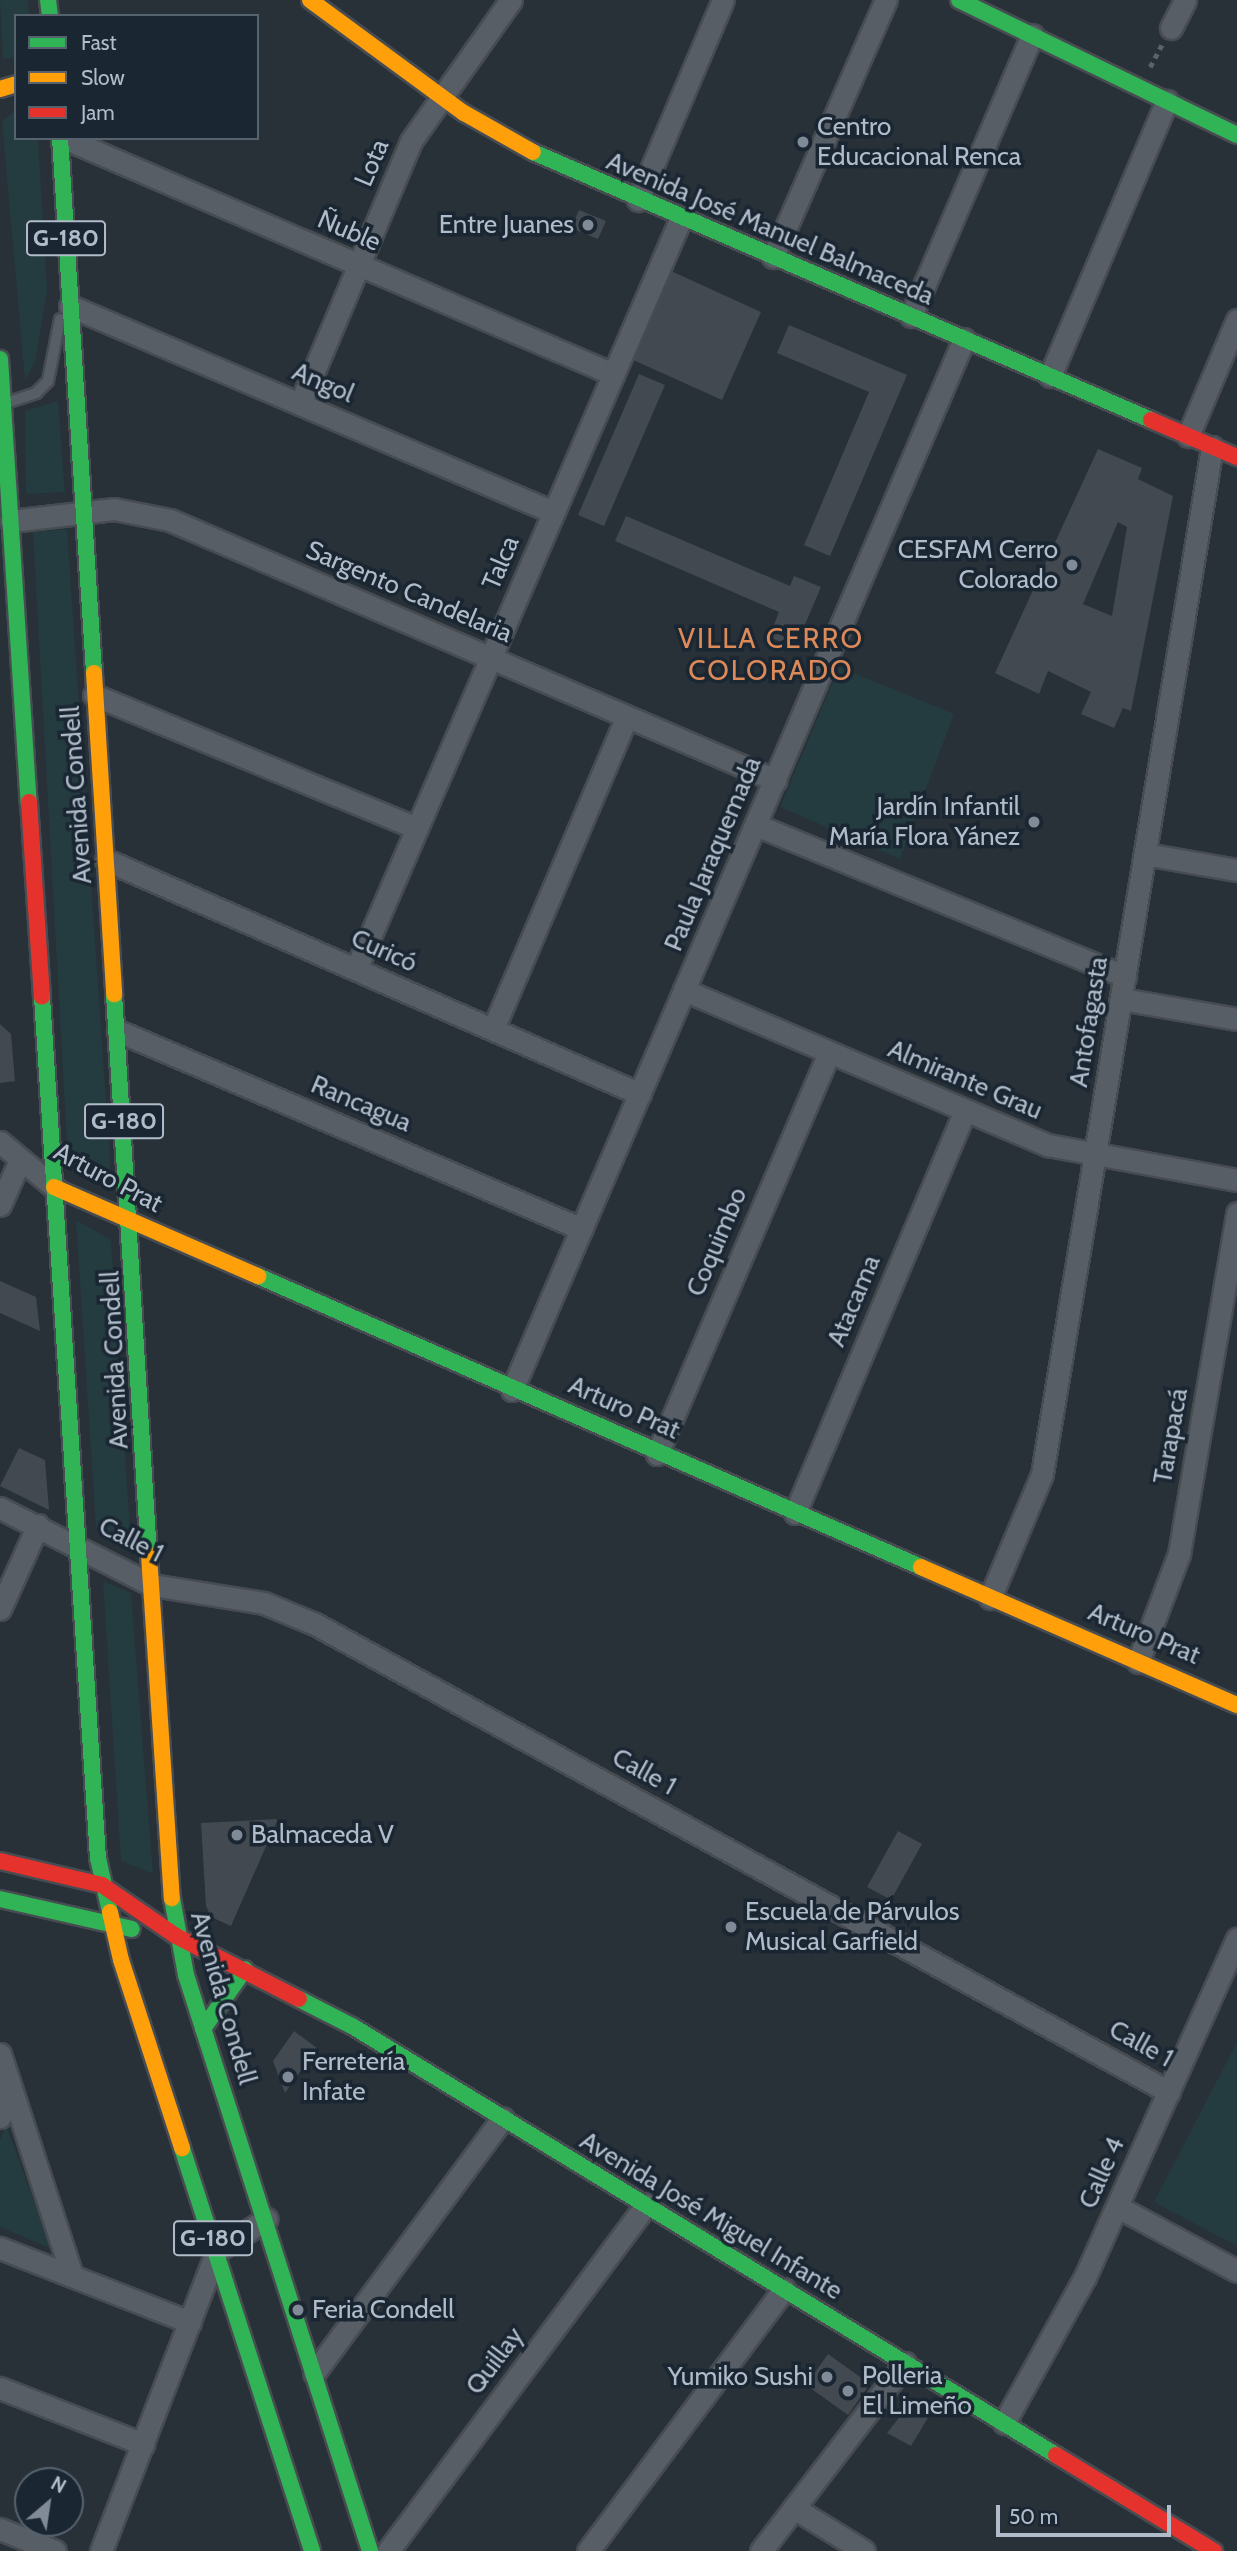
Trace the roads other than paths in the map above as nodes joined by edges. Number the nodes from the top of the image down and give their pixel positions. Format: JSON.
{"nodes":[{"id":1,"x":510,"y":0,"type":"edge"},
{"id":2,"x":723,"y":0,"type":"edge"},
{"id":3,"x":886,"y":0,"type":"edge"},
{"id":4,"x":959,"y":0,"type":"edge"},
{"id":5,"x":1185,"y":0,"type":"edge"},
{"id":6,"x":318,"y":2,"type":"edge"},
{"id":7,"x":1171,"y":28,"type":"road end"},
{"id":8,"x":1032,"y":35,"type":"junction"},
{"id":9,"x":441,"y":96,"type":"junction"},
{"id":10,"x":1167,"y":101,"type":"junction"},
{"id":11,"x":1237,"y":135,"type":"edge"},
{"id":12,"x":62,"y":140,"type":"edge"},
{"id":13,"x":67,"y":140,"type":"edge"},
{"id":14,"x":638,"y":200,"type":"junction"},
{"id":15,"x":681,"y":218,"type":"junction"},
{"id":16,"x":774,"y":257,"type":"junction"},
{"id":17,"x":359,"y":265,"type":"junction"},
{"id":18,"x":70,"y":306,"type":"junction"},
{"id":19,"x":911,"y":316,"type":"junction"},
{"id":20,"x":1237,"y":320,"type":"edge"},
{"id":21,"x":964,"y":339,"type":"junction"},
{"id":22,"x":0,"y":359,"type":"edge"},
{"id":23,"x":613,"y":374,"type":"junction"},
{"id":24,"x":1050,"y":376,"type":"junction"},
{"id":25,"x":2,"y":404,"type":"edge"},
{"id":26,"x":300,"y":404,"type":"junction"},
{"id":27,"x":1188,"y":436,"type":"junction"},
{"id":28,"x":1212,"y":447,"type":"junction"},
{"id":29,"x":1237,"y":457,"type":"edge"},
{"id":30,"x":82,"y":509,"type":"junction"},
{"id":31,"x":553,"y":512,"type":"junction"},
{"id":32,"x":11,"y":521,"type":"junction"},
{"id":33,"x":490,"y":658,"type":"junction"},
{"id":34,"x":94,"y":695,"type":"junction"},
{"id":35,"x":627,"y":717,"type":"junction"},
{"id":36,"x":775,"y":780,"type":"junction"},
{"id":37,"x":756,"y":825,"type":"junction"},
{"id":38,"x":417,"y":828,"type":"junction"},
{"id":39,"x":1145,"y":853,"type":"junction"},
{"id":40,"x":106,"y":860,"type":"junction"},
{"id":41,"x":1237,"y":870,"type":"edge"},
{"id":42,"x":356,"y":969,"type":"junction"},
{"id":43,"x":1125,"y":976,"type":"junction"},
{"id":44,"x":684,"y":990,"type":"junction"},
{"id":45,"x":1121,"y":999,"type":"junction"},
{"id":46,"x":1237,"y":1019,"type":"edge"},
{"id":47,"x":493,"y":1029,"type":"junction"},
{"id":48,"x":118,"y":1031,"type":"junction"},
{"id":49,"x":829,"y":1052,"type":"junction"},
{"id":50,"x":640,"y":1094,"type":"junction"},
{"id":51,"x":965,"y":1111,"type":"junction"},
{"id":52,"x":0,"y":1142,"type":"edge"},
{"id":53,"x":1095,"y":1157,"type":"junction"},
{"id":54,"x":20,"y":1160,"type":"junction"},
{"id":55,"x":1237,"y":1180,"type":"edge"},
{"id":56,"x":54,"y":1187,"type":"junction"},
{"id":57,"x":0,"y":1205,"type":"edge"},
{"id":58,"x":1237,"y":1213,"type":"edge"},
{"id":59,"x":131,"y":1225,"type":"junction"},
{"id":60,"x":582,"y":1229,"type":"junction"},
{"id":61,"x":512,"y":1391,"type":"junction"},
{"id":62,"x":657,"y":1454,"type":"junction"},
{"id":63,"x":0,"y":1508,"type":"edge"},
{"id":64,"x":794,"y":1513,"type":"junction"},
{"id":65,"x":38,"y":1525,"type":"junction"},
{"id":66,"x":77,"y":1544,"type":"junction"},
{"id":67,"x":152,"y":1585,"type":"junction"},
{"id":68,"x":990,"y":1598,"type":"junction"},
{"id":69,"x":0,"y":1609,"type":"edge"},
{"id":70,"x":1138,"y":1662,"type":"junction"},
{"id":71,"x":1237,"y":1705,"type":"edge"},
{"id":72,"x":0,"y":1861,"type":"edge"},
{"id":73,"x":102,"y":1885,"type":"junction"},
{"id":74,"x":0,"y":1899,"type":"edge"},
{"id":75,"x":112,"y":1925,"type":"junction"},
{"id":76,"x":176,"y":1936,"type":"junction"},
{"id":77,"x":1237,"y":1939,"type":"edge"},
{"id":78,"x":246,"y":1969,"type":"junction"},
{"id":79,"x":1228,"y":1984,"type":"edge"},
{"id":80,"x":203,"y":2029,"type":"junction"},
{"id":81,"x":0,"y":2054,"type":"edge"},
{"id":82,"x":11,"y":2089,"type":"junction"},
{"id":83,"x":1169,"y":2092,"type":"junction"},
{"id":84,"x":0,"y":2117,"type":"edge"},
{"id":85,"x":503,"y":2118,"type":"junction"},
{"id":86,"x":646,"y":2205,"type":"junction"},
{"id":87,"x":1118,"y":2207,"type":"junction"},
{"id":88,"x":266,"y":2219,"type":"junction"},
{"id":89,"x":0,"y":2248,"type":"edge"},
{"id":90,"x":218,"y":2251,"type":"junction"},
{"id":91,"x":1237,"y":2271,"type":"edge"},
{"id":92,"x":72,"y":2276,"type":"junction"},
{"id":93,"x":784,"y":2289,"type":"junction"},
{"id":94,"x":190,"y":2322,"type":"junction"},
{"id":95,"x":905,"y":2363,"type":"junction"},
{"id":96,"x":314,"y":2373,"type":"junction"},
{"id":97,"x":0,"y":2388,"type":"edge"},
{"id":98,"x":1004,"y":2423,"type":"junction"},
{"id":99,"x":143,"y":2444,"type":"junction"},
{"id":100,"x":794,"y":2508,"type":"junction"},
{"id":101,"x":0,"y":2529,"type":"edge"},
{"id":102,"x":55,"y":2551,"type":"edge"},
{"id":103,"x":101,"y":2551,"type":"edge"},
{"id":104,"x":312,"y":2551,"type":"edge"},
{"id":105,"x":370,"y":2551,"type":"edge"},
{"id":106,"x":388,"y":2551,"type":"edge"},
{"id":107,"x":589,"y":2551,"type":"edge"},
{"id":108,"x":761,"y":2551,"type":"edge"},
{"id":109,"x":864,"y":2551,"type":"edge"},
{"id":110,"x":1214,"y":2551,"type":"edge"}],
"edges":[{"from":1,"to":9,"type":"street","name":"Lota"},
{"from":2,"to":14,"type":"street"},
{"from":3,"to":16,"type":"street"},
{"from":4,"to":8,"type":"main road"},
{"from":5,"to":7,"type":"street"},
{"from":6,"to":9,"type":"main road","name":"Avenida José Manuel Balmaceda"},
{"from":8,"to":10,"type":"main road"},
{"from":8,"to":19,"type":"street"},
{"from":9,"to":14,"type":"main road","name":"Avenida José Manuel Balmaceda"},
{"from":9,"to":17,"type":"street","name":"Lota"},
{"from":10,"to":11,"type":"main road"},
{"from":10,"to":24,"type":"street"},
{"from":12,"to":18,"type":"main road","name":"Avenida Condell","number":"G-180"},
{"from":13,"to":17,"type":"street","name":"Ñuble"},
{"from":14,"to":15,"type":"main road","name":"Avenida José Manuel Balmaceda"},
{"from":15,"to":16,"type":"main road","name":"Avenida José Manuel Balmaceda"},
{"from":15,"to":23,"type":"street","name":"Talca"},
{"from":16,"to":19,"type":"main road","name":"Avenida José Manuel Balmaceda"},
{"from":17,"to":23,"type":"street","name":"Ñuble"},
{"from":17,"to":26,"type":"street","name":"Lota"},
{"from":18,"to":25,"type":"lane"},
{"from":18,"to":26,"type":"street","name":"Angol"},
{"from":18,"to":30,"type":"main road","name":"Avenida Condell","number":"G-180"},
{"from":19,"to":21,"type":"main road","name":"Avenida José Manuel Balmaceda"},
{"from":20,"to":27,"type":"street"},
{"from":21,"to":24,"type":"main road","name":"Avenida José Manuel Balmaceda"},
{"from":21,"to":36,"type":"street","name":"Paula Jaraquemada"},
{"from":22,"to":25,"type":"main road","name":"Avenida Condell","number":"G-180"},
{"from":23,"to":31,"type":"street","name":"Talca"},
{"from":24,"to":27,"type":"main road","name":"Avenida José Manuel Balmaceda"},
{"from":25,"to":32,"type":"main road","name":"Avenida Condell","number":"G-180"},
{"from":26,"to":31,"type":"street","name":"Angol"},
{"from":27,"to":28,"type":"main road","name":"Avenida José Manuel Balmaceda"},
{"from":28,"to":29,"type":"main road","name":"Avenida José Manuel Balmaceda"},
{"from":28,"to":39,"type":"street","name":"Antofagasta"},
{"from":30,"to":32,"type":"street","name":"Sargento Candelaria"},
{"from":30,"to":33,"type":"street","name":"Sargento Candelaria"},
{"from":30,"to":34,"type":"main road","name":"Avenida Condell","number":"G-180"},
{"from":31,"to":33,"type":"street","name":"Talca"},
{"from":32,"to":56,"type":"main road","name":"Avenida Condell","number":"G-180"},
{"from":33,"to":35,"type":"street","name":"Sargento Candelaria"},
{"from":33,"to":38,"type":"street","name":"Talca"},
{"from":34,"to":38,"type":"street"},
{"from":34,"to":40,"type":"main road","name":"Avenida Condell","number":"G-180"},
{"from":35,"to":36,"type":"street","name":"Sargento Candelaria"},
{"from":35,"to":47,"type":"street"},
{"from":36,"to":37,"type":"street","name":"Paula Jaraquemada"},
{"from":37,"to":43,"type":"street"},
{"from":37,"to":44,"type":"street","name":"Paula Jaraquemada"},
{"from":38,"to":42,"type":"street","name":"Talca"},
{"from":39,"to":41,"type":"street"},
{"from":39,"to":43,"type":"street","name":"Antofagasta"},
{"from":40,"to":42,"type":"street","name":"Curicó"},
{"from":40,"to":48,"type":"main road","name":"Avenida Condell","number":"G-180"},
{"from":42,"to":47,"type":"street","name":"Curicó"},
{"from":43,"to":45,"type":"street","name":"Antofagasta"},
{"from":44,"to":49,"type":"street","name":"Almirante Grau"},
{"from":44,"to":50,"type":"street","name":"Paula Jaraquemada"},
{"from":45,"to":46,"type":"street"},
{"from":45,"to":53,"type":"street","name":"Antofagasta"},
{"from":47,"to":50,"type":"street","name":"Curicó"},
{"from":48,"to":59,"type":"main road","name":"Avenida Condell","number":"G-180"},
{"from":48,"to":60,"type":"street","name":"Rancagua"},
{"from":49,"to":51,"type":"street","name":"Almirante Grau"},
{"from":49,"to":62,"type":"street","name":"Coquimbo"},
{"from":50,"to":60,"type":"street","name":"Paula Jaraquemada"},
{"from":51,"to":53,"type":"street","name":"Almirante Grau"},
{"from":51,"to":64,"type":"street","name":"Atacama"},
{"from":52,"to":54,"type":"street","name":"Arturo Prat"},
{"from":53,"to":55,"type":"street","name":"Almirante Grau"},
{"from":53,"to":68,"type":"street","name":"Antofagasta"},
{"from":54,"to":56,"type":"street","name":"Arturo Prat"},
{"from":54,"to":57,"type":"street"},
{"from":56,"to":59,"type":"main road","name":"Arturo Prat"},
{"from":56,"to":66,"type":"main road","name":"Avenida Condell","number":"G-180"},
{"from":58,"to":70,"type":"street","name":"Tarapacá"},
{"from":59,"to":61,"type":"main road","name":"Arturo Prat"},
{"from":59,"to":67,"type":"main road","name":"Avenida Condell","number":"G-180"},
{"from":60,"to":61,"type":"street","name":"Paula Jaraquemada"},
{"from":61,"to":62,"type":"main road","name":"Arturo Prat"},
{"from":62,"to":64,"type":"main road","name":"Arturo Prat"},
{"from":63,"to":65,"type":"street","name":"Calle 1"},
{"from":64,"to":68,"type":"main road","name":"Arturo Prat"},
{"from":65,"to":66,"type":"street","name":"Calle 1"},
{"from":65,"to":69,"type":"street"},
{"from":66,"to":67,"type":"street","name":"Calle 1"},
{"from":66,"to":73,"type":"main road","name":"Avenida Condell","number":"G-180"},
{"from":67,"to":76,"type":"main road","name":"Avenida Condell","number":"G-180"},
{"from":67,"to":83,"type":"street","name":"Calle 1"},
{"from":68,"to":70,"type":"main road","name":"Arturo Prat"},
{"from":70,"to":71,"type":"main road","name":"Arturo Prat"},
{"from":72,"to":73,"type":"main road","name":"Avenida José Miguel Infante"},
{"from":73,"to":75,"type":"main road","name":"Avenida Condell","number":"G-180"},
{"from":73,"to":76,"type":"main road","name":"Avenida José Miguel Infante"},
{"from":74,"to":75,"type":"main road","name":"Avenida José Miguel Infante"},
{"from":75,"to":76,"type":"main road","name":"Avenida José Miguel Infante"},
{"from":75,"to":90,"type":"main road","name":"Avenida Condell","number":"G-180"},
{"from":76,"to":78,"type":"main road","name":"Avenida José Miguel Infante"},
{"from":76,"to":80,"type":"main road","name":"Avenida Condell","number":"G-180"},
{"from":77,"to":79,"type":"street","name":"Calle 4"},
{"from":78,"to":80,"type":"main road"},
{"from":78,"to":85,"type":"main road","name":"Avenida José Miguel Infante"},
{"from":79,"to":83,"type":"street","name":"Calle 4"},
{"from":80,"to":88,"type":"main road","name":"Avenida Condell","number":"G-180"},
{"from":81,"to":82,"type":"street"},
{"from":82,"to":84,"type":"street"},
{"from":82,"to":92,"type":"street"},
{"from":83,"to":87,"type":"street","name":"Calle 4"},
{"from":85,"to":86,"type":"main road","name":"Avenida José Miguel Infante"},
{"from":85,"to":96,"type":"street"},
{"from":86,"to":93,"type":"main road","name":"Avenida José Miguel Infante"},
{"from":86,"to":106,"type":"street","name":"Quillay"},
{"from":87,"to":91,"type":"street"},
{"from":87,"to":98,"type":"street","name":"Calle 4"},
{"from":88,"to":90,"type":"street"},
{"from":88,"to":96,"type":"main road","name":"Avenida Condell","number":"G-180"},
{"from":89,"to":92,"type":"street"},
{"from":90,"to":94,"type":"street"},
{"from":90,"to":104,"type":"main road","name":"Avenida Condell","number":"G-180"},
{"from":92,"to":94,"type":"street"},
{"from":93,"to":95,"type":"main road","name":"Avenida José Miguel Infante"},
{"from":93,"to":107,"type":"street"},
{"from":94,"to":99,"type":"street"},
{"from":95,"to":98,"type":"main road","name":"Avenida José Miguel Infante"},
{"from":95,"to":100,"type":"street"},
{"from":96,"to":105,"type":"main road","name":"Avenida Condell","number":"G-180"},
{"from":97,"to":99,"type":"street"},
{"from":98,"to":110,"type":"main road","name":"Avenida José Miguel Infante"},
{"from":99,"to":103,"type":"street"},
{"from":100,"to":108,"type":"street"},
{"from":100,"to":109,"type":"street"},
{"from":101,"to":102,"type":"street"}]}
